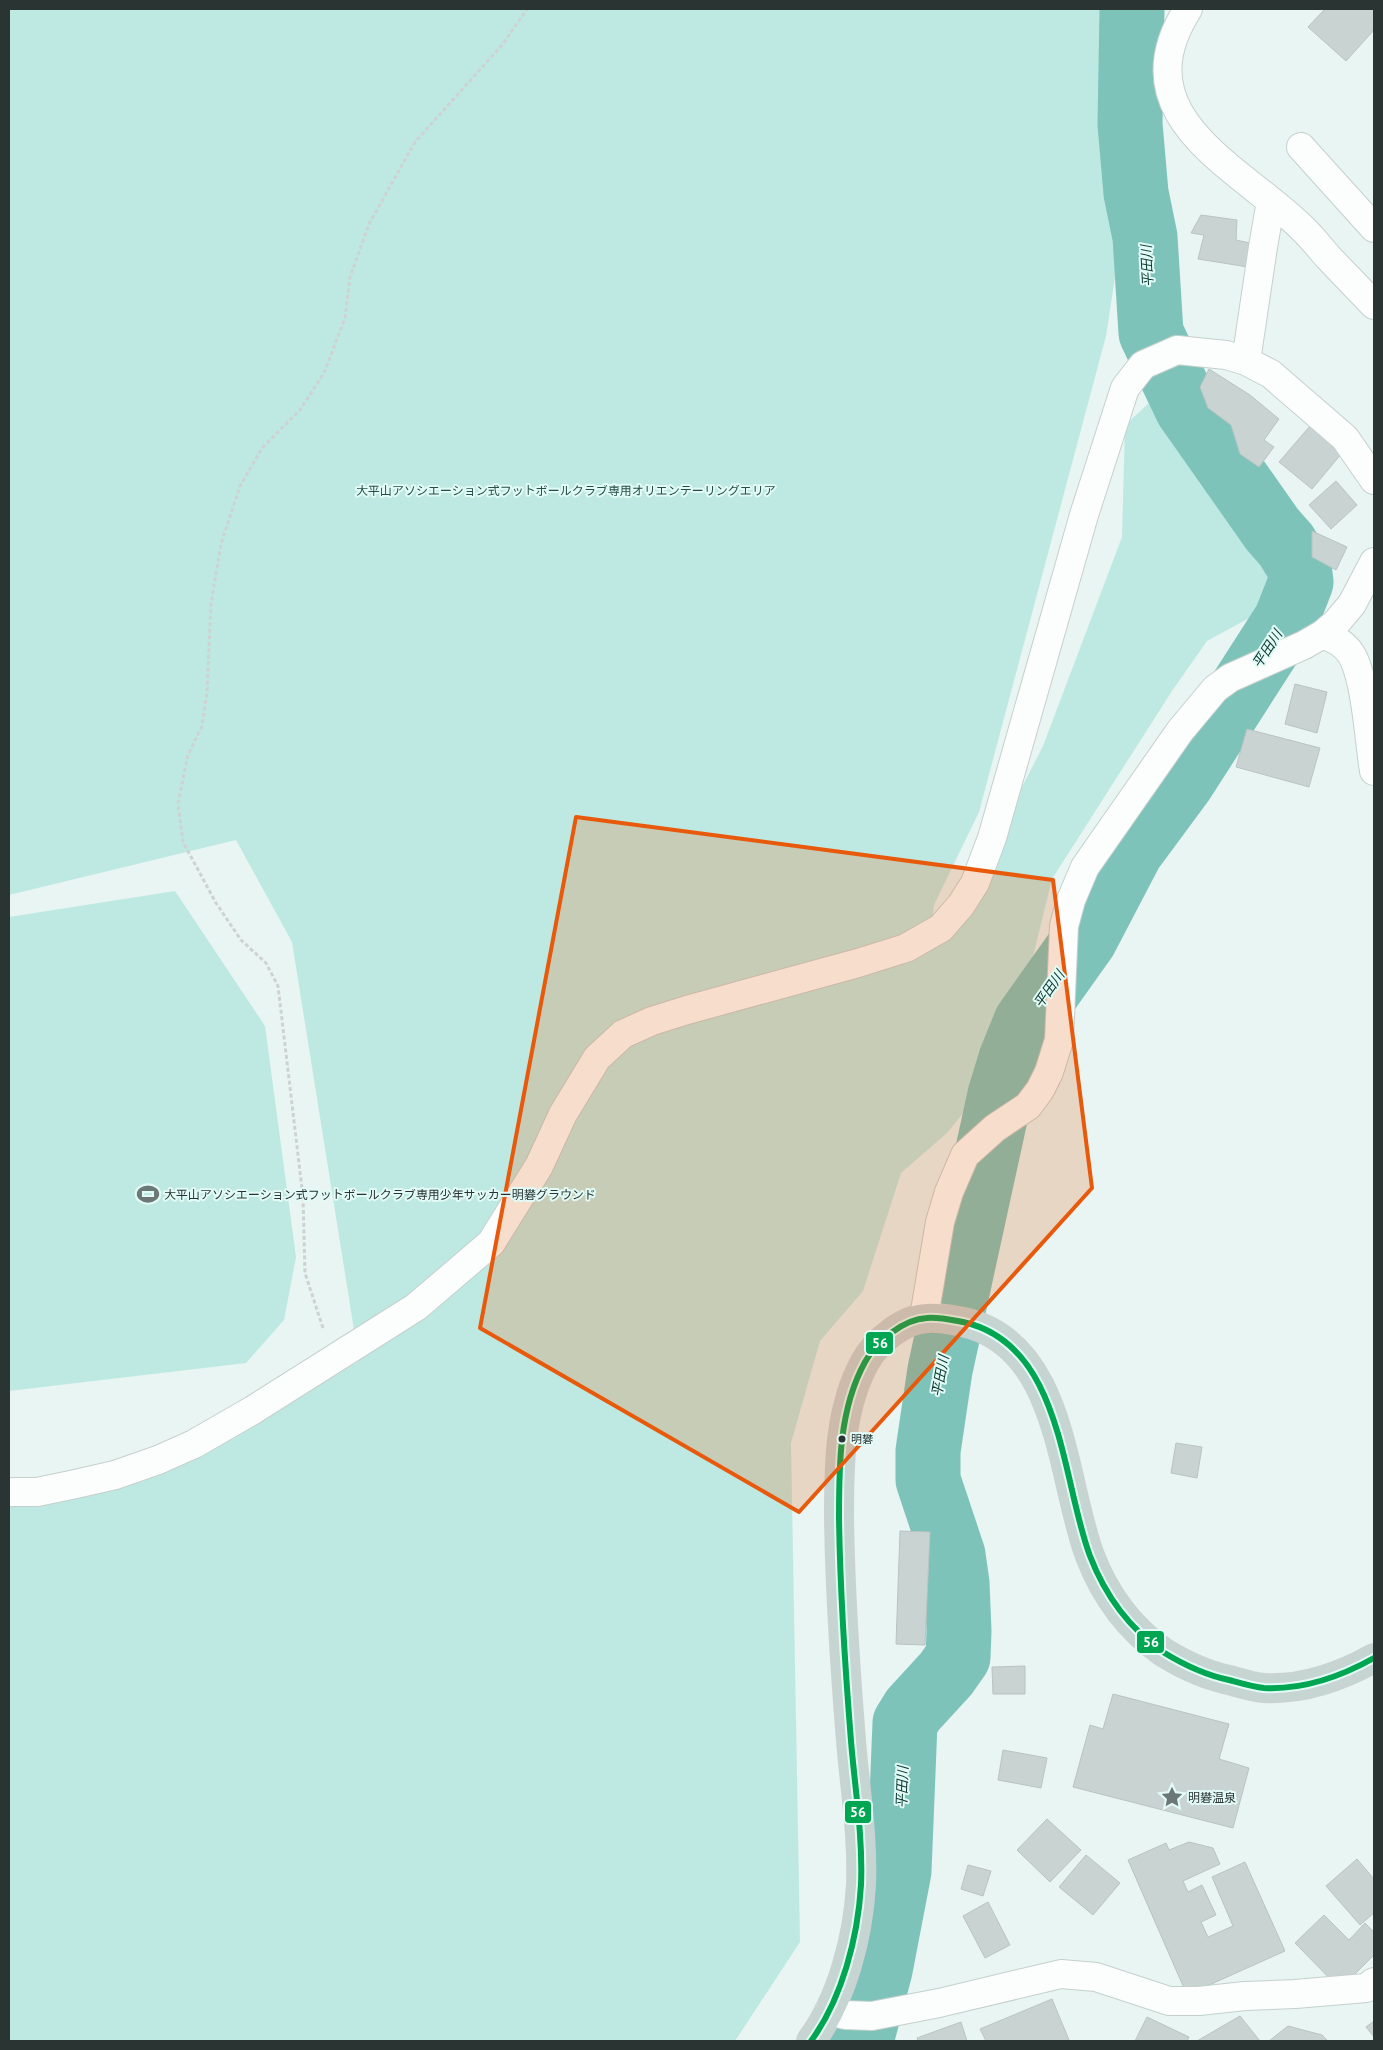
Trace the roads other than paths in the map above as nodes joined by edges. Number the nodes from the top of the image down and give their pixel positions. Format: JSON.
{"nodes":[{"id":1,"x":1188,"y":9,"type":"edge"},
{"id":2,"x":1301,"y":147,"type":"dead end"},
{"id":3,"x":1271,"y":201,"type":"junction"},
{"id":4,"x":1374,"y":228,"type":"edge"},
{"id":5,"x":1374,"y":305,"type":"edge"},
{"id":6,"x":1246,"y":361,"type":"junction"},
{"id":7,"x":1374,"y":480,"type":"edge"},
{"id":8,"x":1374,"y":562,"type":"edge"},
{"id":9,"x":1323,"y":634,"type":"junction"},
{"id":10,"x":1374,"y":772,"type":"edge"},
{"id":11,"x":932,"y":1318,"type":"junction"},
{"id":12,"x":9,"y":1492,"type":"edge"},
{"id":13,"x":1374,"y":1658,"type":"edge"},
{"id":14,"x":1374,"y":1982,"type":"edge"},
{"id":15,"x":837,"y":2013,"type":"junction"},
{"id":16,"x":812,"y":2041,"type":"edge"}],
"edges":[{"from":1,"to":3,"type":"street"},
{"from":2,"to":4,"type":"street"},
{"from":3,"to":5,"type":"street"},
{"from":3,"to":6,"type":"street"},
{"from":6,"to":7,"type":"street"},
{"from":6,"to":12,"type":"street"},
{"from":8,"to":9,"type":"street"},
{"from":9,"to":10,"type":"street"},
{"from":9,"to":11,"type":"street"},
{"from":11,"to":13,"type":"highway"},
{"from":11,"to":15,"type":"highway"},
{"from":14,"to":15,"type":"street"},
{"from":15,"to":16,"type":"highway"}]}
